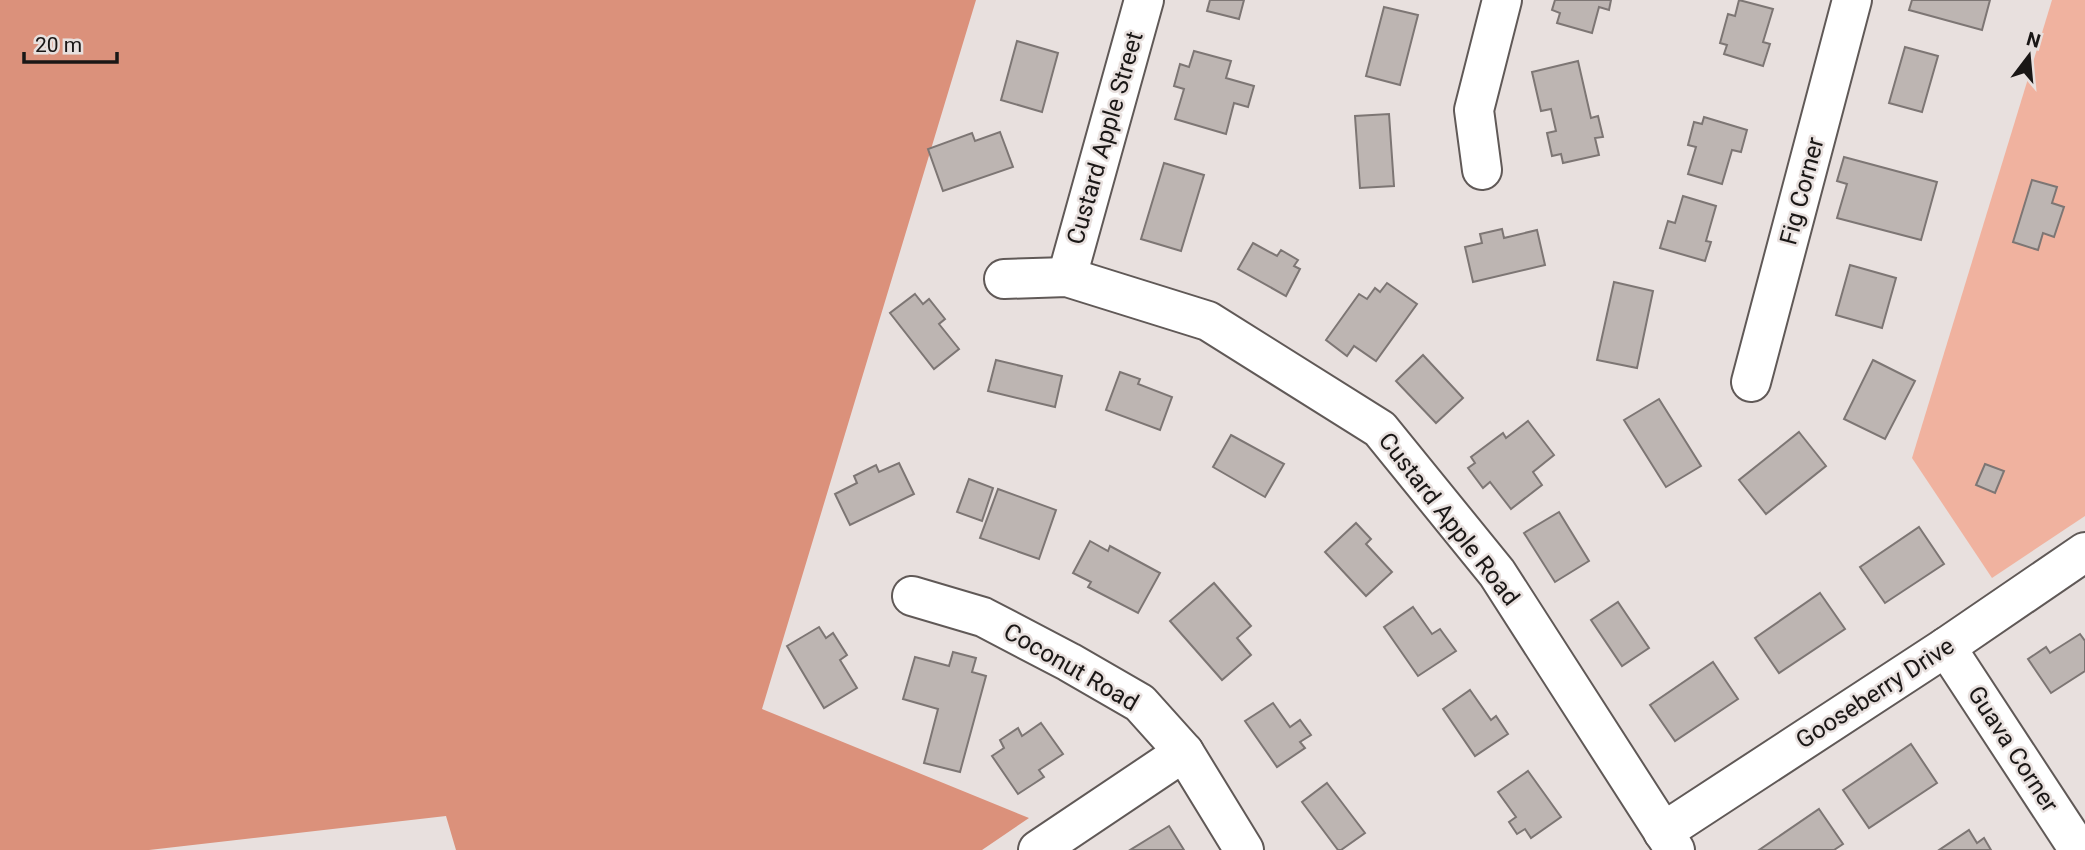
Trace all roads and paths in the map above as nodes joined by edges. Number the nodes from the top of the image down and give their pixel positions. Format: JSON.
{"nodes":[{"id":1,"x":1144,"y":0,"type":"edge"},
{"id":2,"x":1502,"y":0,"type":"edge"},
{"id":3,"x":1852,"y":0,"type":"edge"},
{"id":4,"x":1482,"y":170,"type":"dead end"},
{"id":5,"x":1067,"y":277,"type":"junction"},
{"id":6,"x":1004,"y":279,"type":"dead end"},
{"id":7,"x":1751,"y":382,"type":"dead end"},
{"id":8,"x":2085,"y":552,"type":"edge"},
{"id":9,"x":912,"y":596,"type":"dead end"},
{"id":10,"x":1946,"y":647,"type":"junction"},
{"id":11,"x":1184,"y":752,"type":"junction"},
{"id":12,"x":1669,"y":841,"type":"edge"},
{"id":13,"x":1038,"y":850,"type":"edge"},
{"id":14,"x":1244,"y":850,"type":"edge"},
{"id":15,"x":2080,"y":850,"type":"edge"}],
"edges":[{"from":1,"to":5,"type":"street","name":"Custard Apple Street"},
{"from":2,"to":4,"type":"street"},
{"from":3,"to":7,"type":"street","name":"Fig Corner"},
{"from":5,"to":6,"type":"street","name":"Custard Apple Road"},
{"from":5,"to":12,"type":"street","name":"Custard Apple Road"},
{"from":8,"to":10,"type":"street","name":"Gooseberry Drive"},
{"from":9,"to":11,"type":"street","name":"Coconut Road"},
{"from":10,"to":12,"type":"street","name":"Gooseberry Drive"},
{"from":10,"to":15,"type":"street","name":"Guava Corner"},
{"from":11,"to":13,"type":"street"},
{"from":11,"to":14,"type":"street","name":"Coconut Road"}]}
